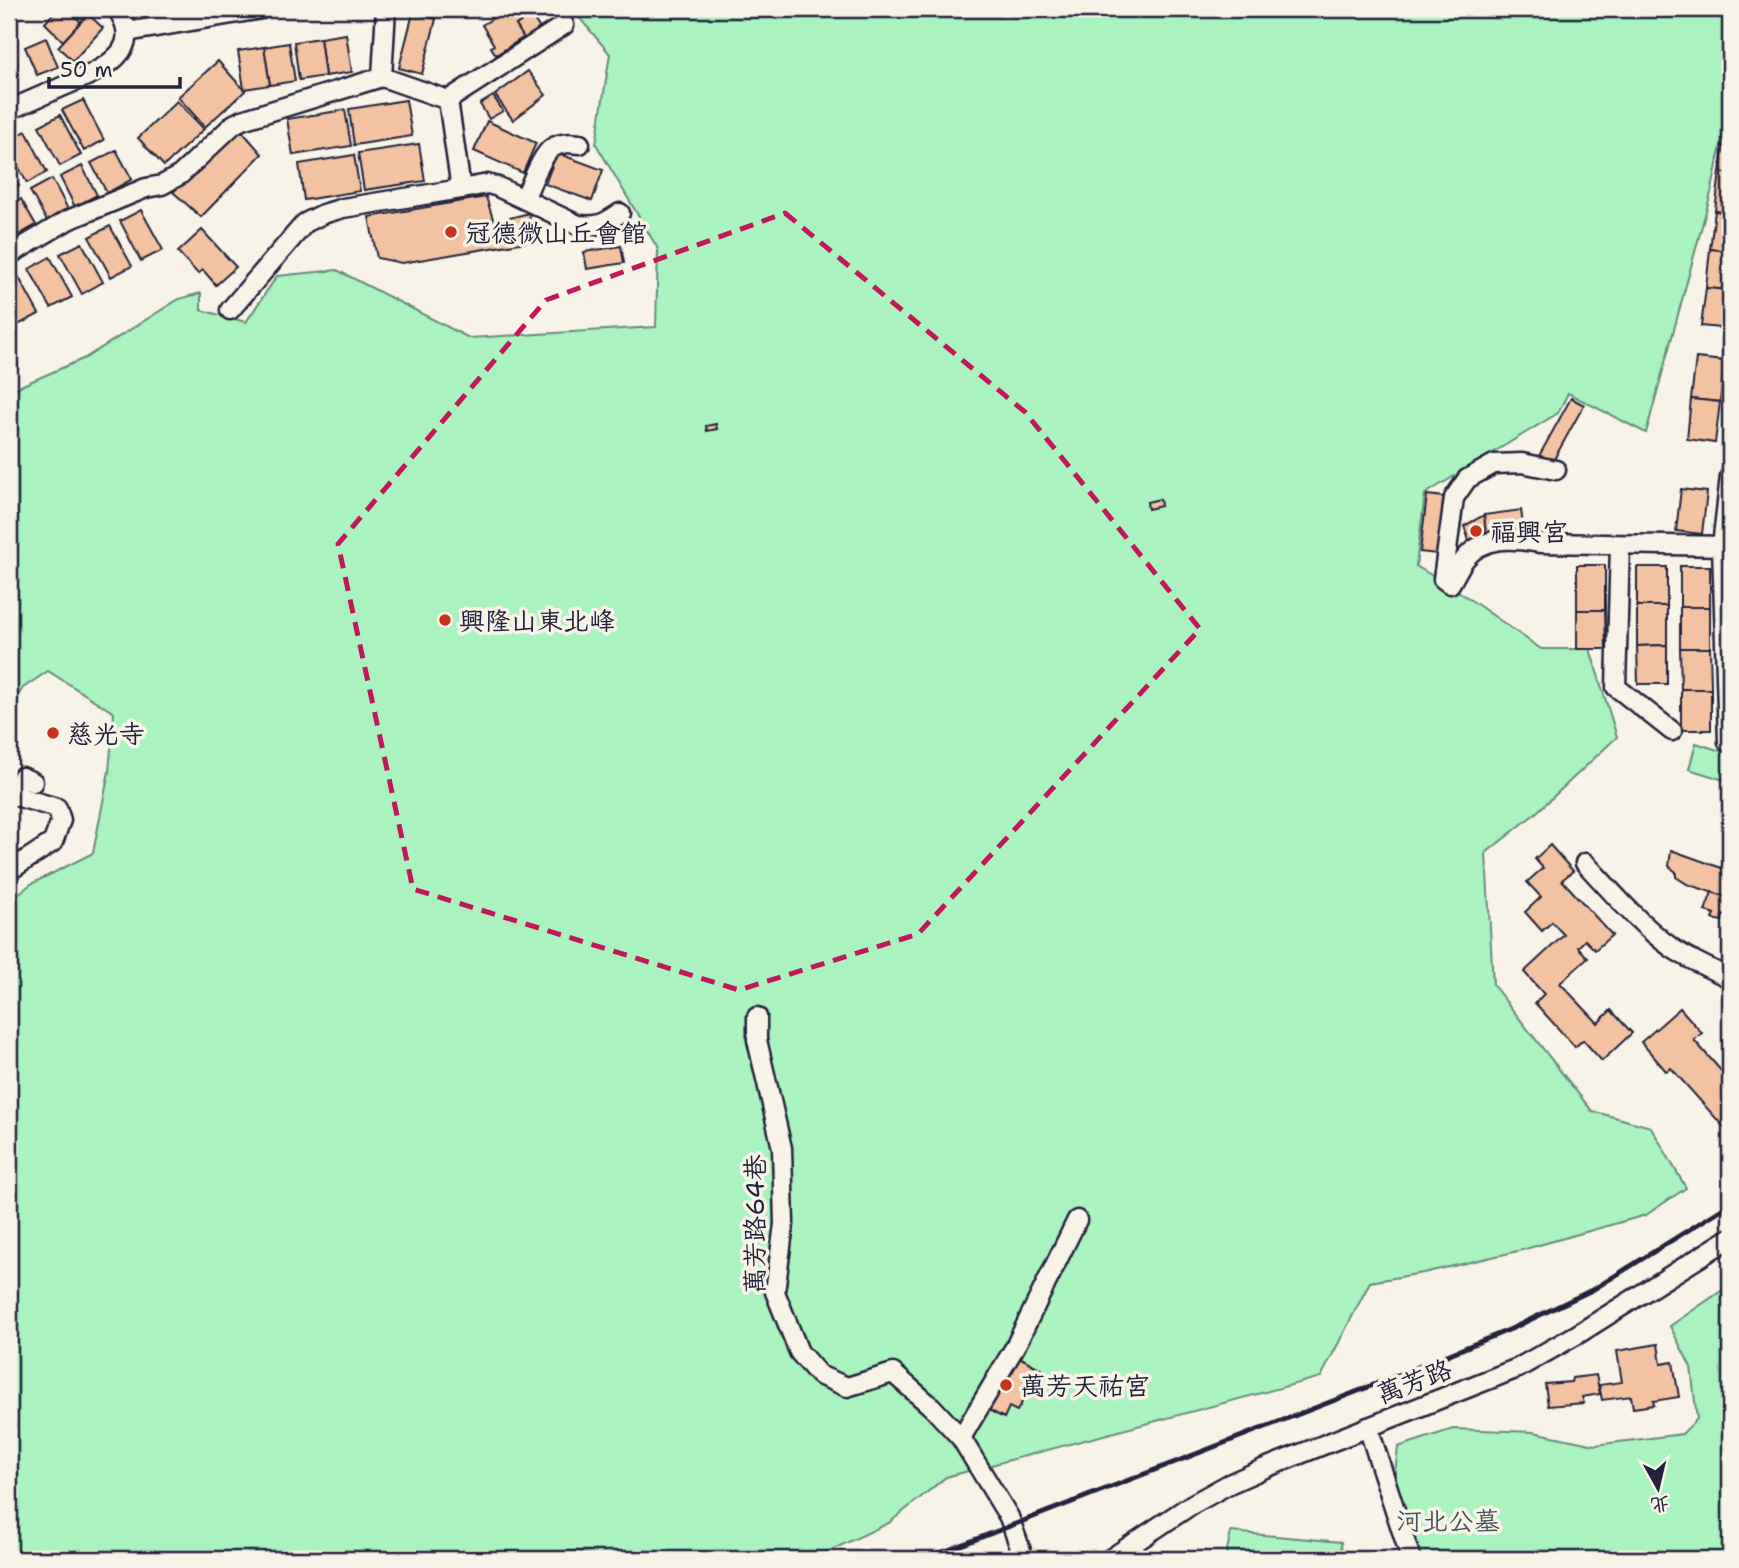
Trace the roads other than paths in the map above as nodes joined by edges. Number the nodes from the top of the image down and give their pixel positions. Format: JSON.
{"nodes":[{"id":1,"x":117,"y":9,"type":"edge"},
{"id":2,"x":262,"y":9,"type":"edge"},
{"id":3,"x":386,"y":9,"type":"edge"},
{"id":4,"x":564,"y":25,"type":"dead end"},
{"id":5,"x":127,"y":32,"type":"junction"},
{"id":6,"x":382,"y":76,"type":"junction"},
{"id":7,"x":448,"y":100,"type":"junction"},
{"id":8,"x":9,"y":110,"type":"edge"},
{"id":9,"x":580,"y":144,"type":"dead end"},
{"id":10,"x":461,"y":189,"type":"junction"},
{"id":11,"x":524,"y":199,"type":"junction"},
{"id":12,"x":620,"y":213,"type":"dead end"},
{"id":13,"x":9,"y":255,"type":"edge"},
{"id":14,"x":230,"y":310,"type":"dead end"},
{"id":15,"x":1556,"y":470,"type":"dead end"},
{"id":16,"x":1730,"y":476,"type":"edge"},
{"id":17,"x":1620,"y":545,"type":"junction"},
{"id":18,"x":1726,"y":546,"type":"edge"},
{"id":19,"x":1672,"y":731,"type":"dead end"},
{"id":20,"x":1728,"y":742,"type":"dead end"},
{"id":21,"x":33,"y":782,"type":"dead end"},
{"id":22,"x":12,"y":795,"type":"edge"},
{"id":23,"x":1585,"y":863,"type":"dead end"},
{"id":24,"x":9,"y":871,"type":"edge"},
{"id":25,"x":1730,"y":978,"type":"edge"},
{"id":26,"x":757,"y":1017,"type":"dead end"},
{"id":27,"x":1077,"y":1220,"type":"dead end"},
{"id":28,"x":1730,"y":1238,"type":"edge"},
{"id":29,"x":1368,"y":1427,"type":"junction"},
{"id":30,"x":961,"y":1438,"type":"junction"},
{"id":31,"x":1024,"y":1559,"type":"edge"},
{"id":32,"x":1110,"y":1559,"type":"edge"},
{"id":33,"x":1411,"y":1559,"type":"edge"}],
"edges":[{"from":1,"to":5,"type":"street"},
{"from":2,"to":5,"type":"street"},
{"from":3,"to":6,"type":"street"},
{"from":4,"to":7,"type":"street"},
{"from":5,"to":8,"type":"street"},
{"from":6,"to":7,"type":"street"},
{"from":6,"to":13,"type":"street"},
{"from":7,"to":10,"type":"street"},
{"from":9,"to":11,"type":"street"},
{"from":10,"to":11,"type":"street"},
{"from":10,"to":14,"type":"street"},
{"from":11,"to":12,"type":"street"},
{"from":15,"to":17,"type":"street"},
{"from":16,"to":18,"type":"street"},
{"from":17,"to":18,"type":"street"},
{"from":17,"to":19,"type":"street"},
{"from":18,"to":20,"type":"street"},
{"from":21,"to":22,"type":"street"},
{"from":22,"to":24,"type":"street"},
{"from":23,"to":25,"type":"street"},
{"from":26,"to":30,"type":"street","name":"萬芳路64巷"},
{"from":27,"to":30,"type":"street"},
{"from":28,"to":29,"type":"street","name":"萬芳路"},
{"from":29,"to":32,"type":"street","name":"萬芳路"},
{"from":29,"to":33,"type":"street"},
{"from":30,"to":31,"type":"street","name":"萬芳路64巷"}]}
